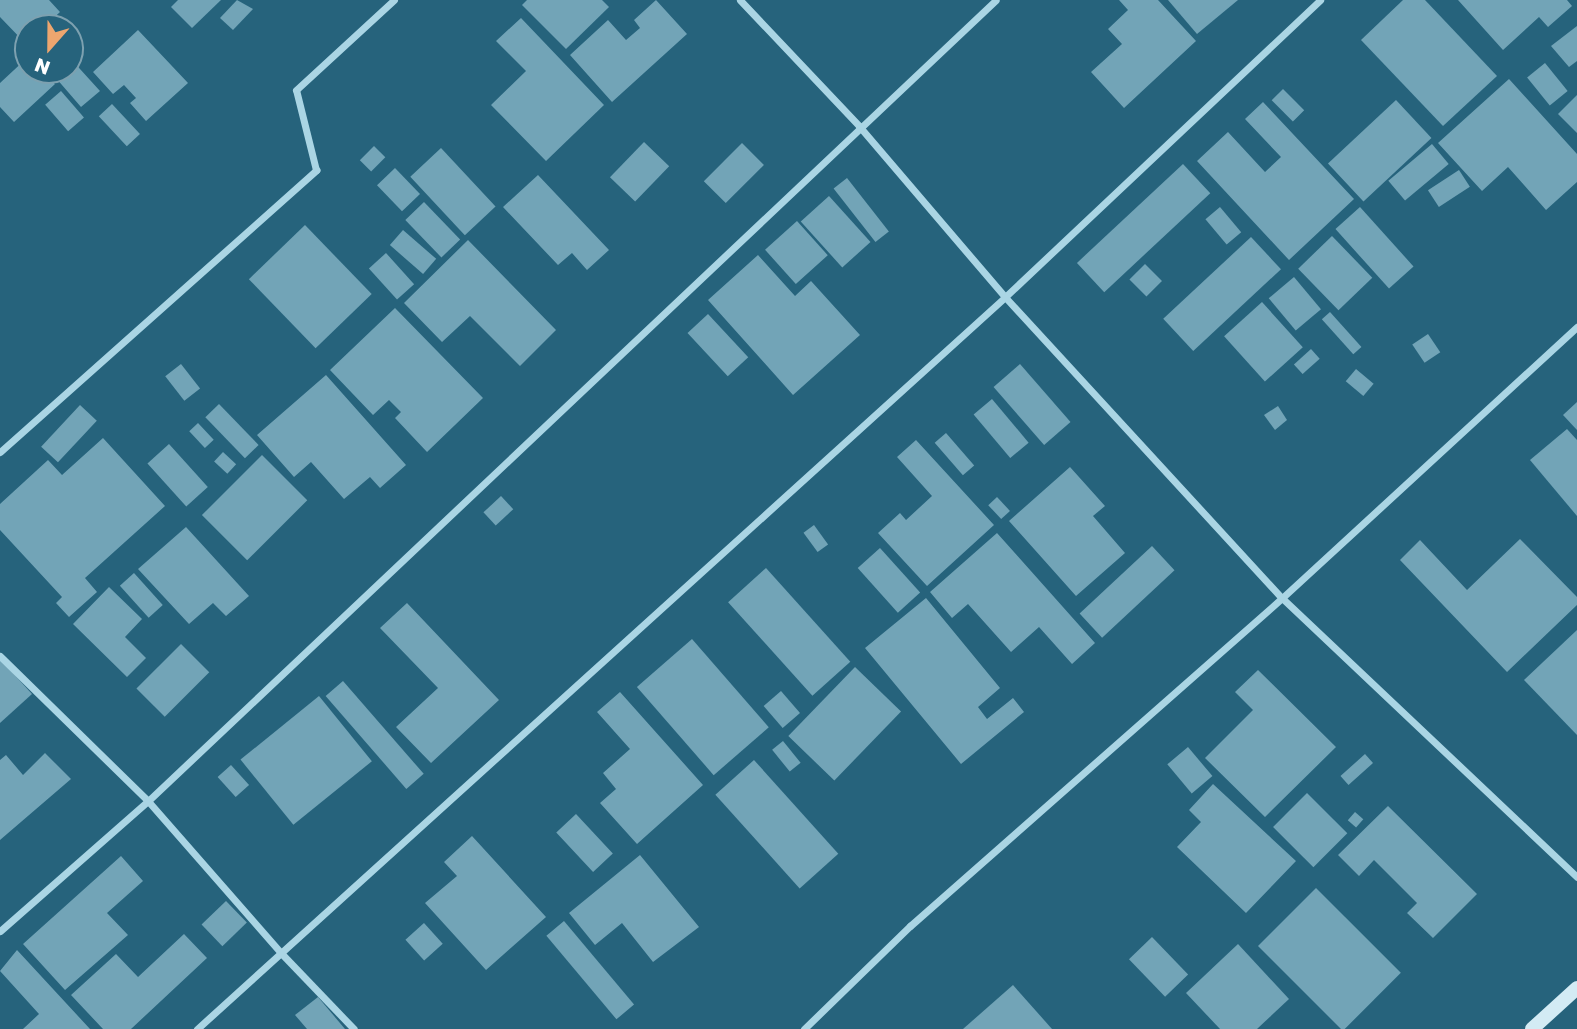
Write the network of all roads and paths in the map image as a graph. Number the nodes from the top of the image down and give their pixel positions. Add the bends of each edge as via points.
1 (394, 0) edge
2 (740, 0) edge
3 (996, 0) edge
4 (1320, 0) edge
5 (859, 126) junction
6 (1005, 297) junction
7 (1577, 327) edge
8 (0, 452) edge
9 (1282, 598) junction
10 (0, 656) edge
11 (148, 801) junction
12 (1577, 877) edge
13 (0, 931) edge
14 (281, 954) junction
15 (1577, 988) edge
16 (197, 1029) edge
17 (354, 1029) edge
18 (804, 1029) edge
19 (1532, 1029) edge

1 - 8 street via 296,90 316,170
2 - 5 street
3 - 5 street
4 - 6 street
5 - 6 street
5 - 11 street
6 - 9 street
6 - 14 street
7 - 9 street
9 - 12 street
9 - 18 street via 911,926
10 - 11 street
11 - 13 street
11 - 14 street
14 - 16 street
14 - 17 street
15 - 19 street

